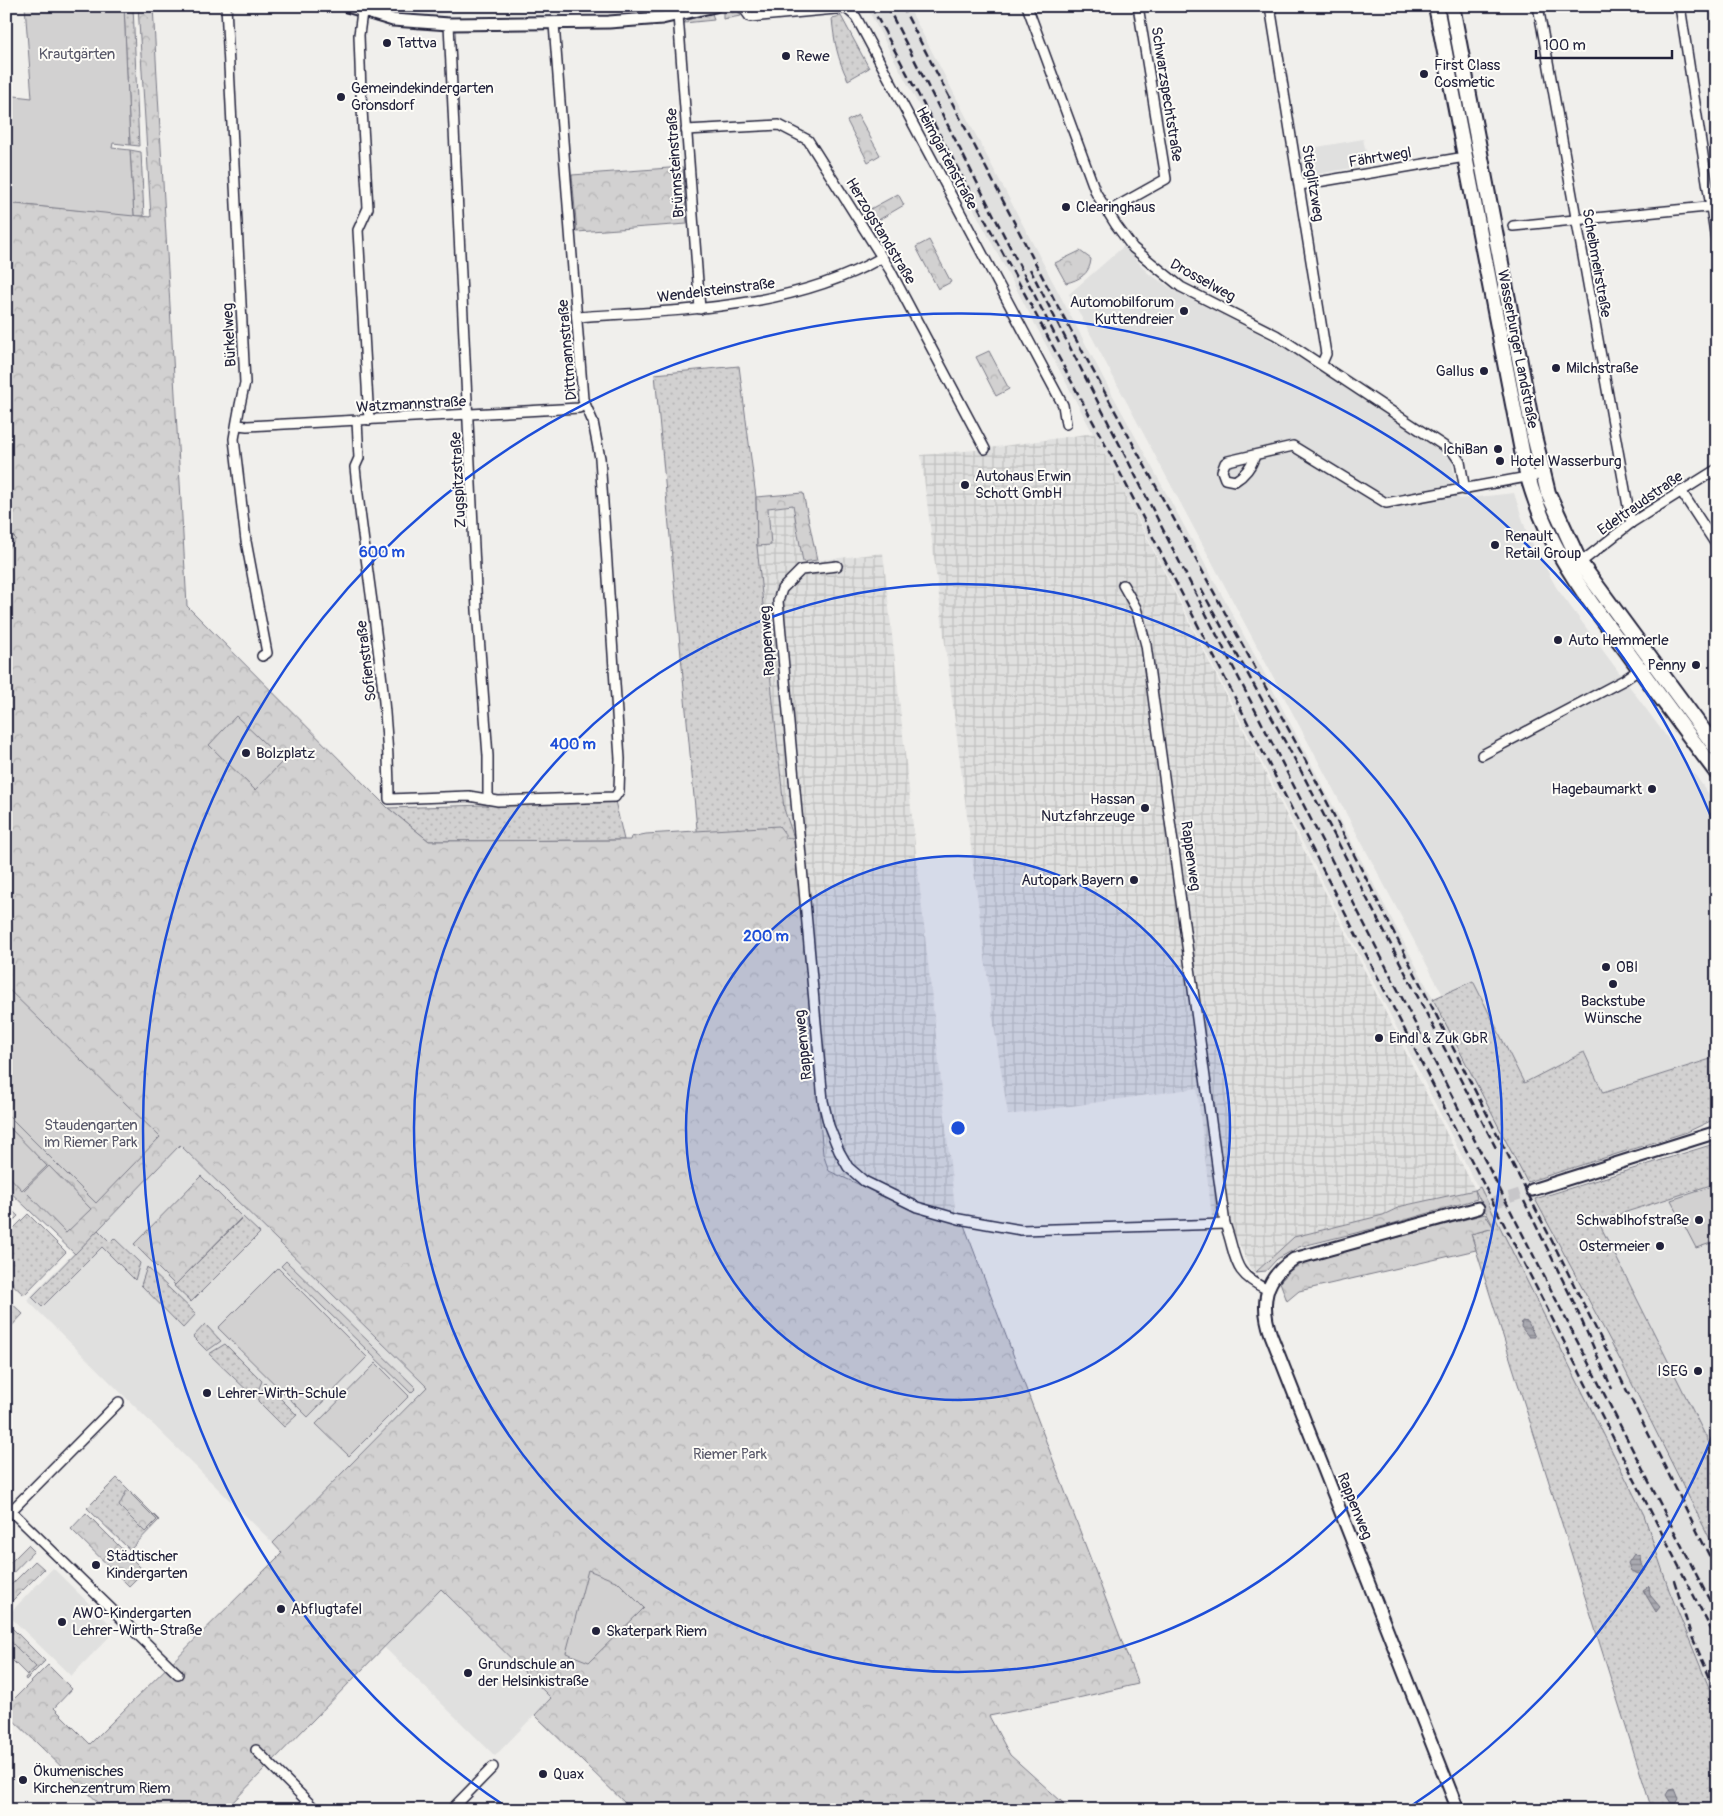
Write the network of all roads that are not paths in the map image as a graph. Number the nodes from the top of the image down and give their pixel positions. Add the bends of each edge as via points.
1 (226, 6) edge
2 (348, 6) edge
3 (715, 6) edge
4 (742, 6) edge
5 (1027, 6) edge
6 (1138, 6) edge
7 (1270, 6) edge
8 (1436, 6) edge
9 (1452, 6) edge
10 (1538, 6) edge
11 (1680, 6) edge
12 (362, 12) junction
13 (678, 15) junction
14 (449, 24) junction
15 (554, 24) junction
16 (686, 130) junction
17 (1465, 156) junction
18 (1300, 185) junction
19 (1714, 206) edge
20 (1107, 212) junction
21 (1574, 219) junction
22 (1513, 226) dead end
23 (1717, 246) edge
24 (881, 258) junction
25 (700, 309) junction
26 (577, 317) junction
27 (1322, 363) junction
28 (584, 405) junction
29 (468, 414) junction
30 (369, 420) junction
31 (357, 421) junction
32 (1066, 424) dead end
33 (238, 425) junction
34 (985, 449) dead end
35 (1255, 456) dead end
36 (1717, 469) edge
37 (1543, 474) junction
38 (1528, 477) junction
39 (1464, 490) junction
40 (1681, 491) junction
41 (1631, 523) junction
42 (1717, 546) edge
43 (1580, 563) junction
44 (837, 566) dead end
45 (1123, 585) dead end
46 (262, 656) dead end
47 (1651, 660) junction
48 (1640, 669) junction
49 (1717, 749) edge
50 (1482, 755) dead end
51 (1717, 773) edge
52 (488, 799) junction
53 (1717, 1132) edge
54 (1532, 1190) tunnel mouth
55 (1478, 1208) tunnel mouth
56 (1225, 1224) junction
57 (1268, 1290) junction
58 (119, 1402) dead end
59 (8, 1511) edge
60 (178, 1674) dead end
61 (256, 1750) dead end
62 (493, 1767) dead end
63 (316, 1810) edge
64 (451, 1810) edge
65 (1458, 1810) edge

1 - 33 street, Bürkelweg via 245,383 238,407
2 - 12 street
3 - 13 street
4 - 32 street, Heimgartenstraße via 750,17 846,8 856,17 1063,405
5 - 20 street, Drosselweg via 1096,192
6 - 20 street, Schwarzspechtstraße via 1166,179
7 - 18 street, Stieglitzweg
8 - 17 main road, Wasserburger Landstraße
9 - 37 main road, Wasserburger Landstraße
10 - 21 street, Scheibmeirstraße
11 - 19 street
12 - 14 street via 406,22
12 - 30 street via 360,73 368,208 358,230
13 - 15 street
13 - 16 street, Brünnsteinstraße
14 - 15 street
14 - 29 street, Zugspitzstraße
15 - 26 street, Dittmannstraße
16 - 24 street, Herzogstandstraße via 779,126 800,135 815,148
16 - 25 street, Brünnsteinstraße
17 - 18 street, Fährtwegl
17 - 38 main road, Wasserburger Landstraße
18 - 27 street, Stieglitzweg via 1326,354
19 - 21 street
19 - 23 street
20 - 27 street, Drosselweg via 1139,254 1180,287 1276,335
21 - 22 street
21 - 41 street, Scheibmeirstraße
24 - 25 street, Wendelsteinstraße via 826,282 787,294
24 - 34 street, Herzogstandstraße via 925,333
25 - 26 street, Wendelsteinstraße
26 - 28 street, Dittmannstraße
27 - 39 street, Drosselweg via 1453,452 1460,462
28 - 29 street, Watzmannstraße via 579,408
28 - 52 street, Dittmannstraße via 593,422 600,458 619,791 615,797 498,802
29 - 30 street, Watzmannstraße
29 - 52 street, Zugspitzstraße
30 - 31 street, Watzmannstraße
31 - 33 street, Watzmannstraße
31 - 52 street, Sofienstraße via 359,458 356,467 384,690 389,799 469,796
33 - 46 street, Bürkelweg via 234,439 246,541 267,653
35 - 39 street via 1293,446 1386,503
36 - 40 street, Edeltraudstraße
37 - 38 street
37 - 43 main road, Wasserburger Landstraße via 1557,517
38 - 39 street
38 - 48 main road, Wasserburger Landstraße via 1538,510 1558,555
40 - 41 street, Edeltraudstraße
40 - 42 street
41 - 43 street, Edeltraudstraße
43 - 47 main road, Wasserburger Landstraße
44 - 56 street, Rappenweg via 801,570 782,589 778,601 823,1101 838,1152 848,1167 864,1181 917,1207 959,1220 1021,1230
45 - 56 street, Rappenweg via 1136,608 1146,645
47 - 48 street
47 - 49 main road, Wasserburger Landstraße
48 - 50 street
48 - 51 main road, Wasserburger Landstraße
53 - 54 street
55 - 57 street via 1302,1256 1277,1272
56 - 57 street, Rappenweg via 1240,1271 1247,1279
57 - 65 street, Rappenweg via 1265,1312 1271,1335
58 - 59 street
59 - 60 street
61 - 63 street
62 - 64 street

